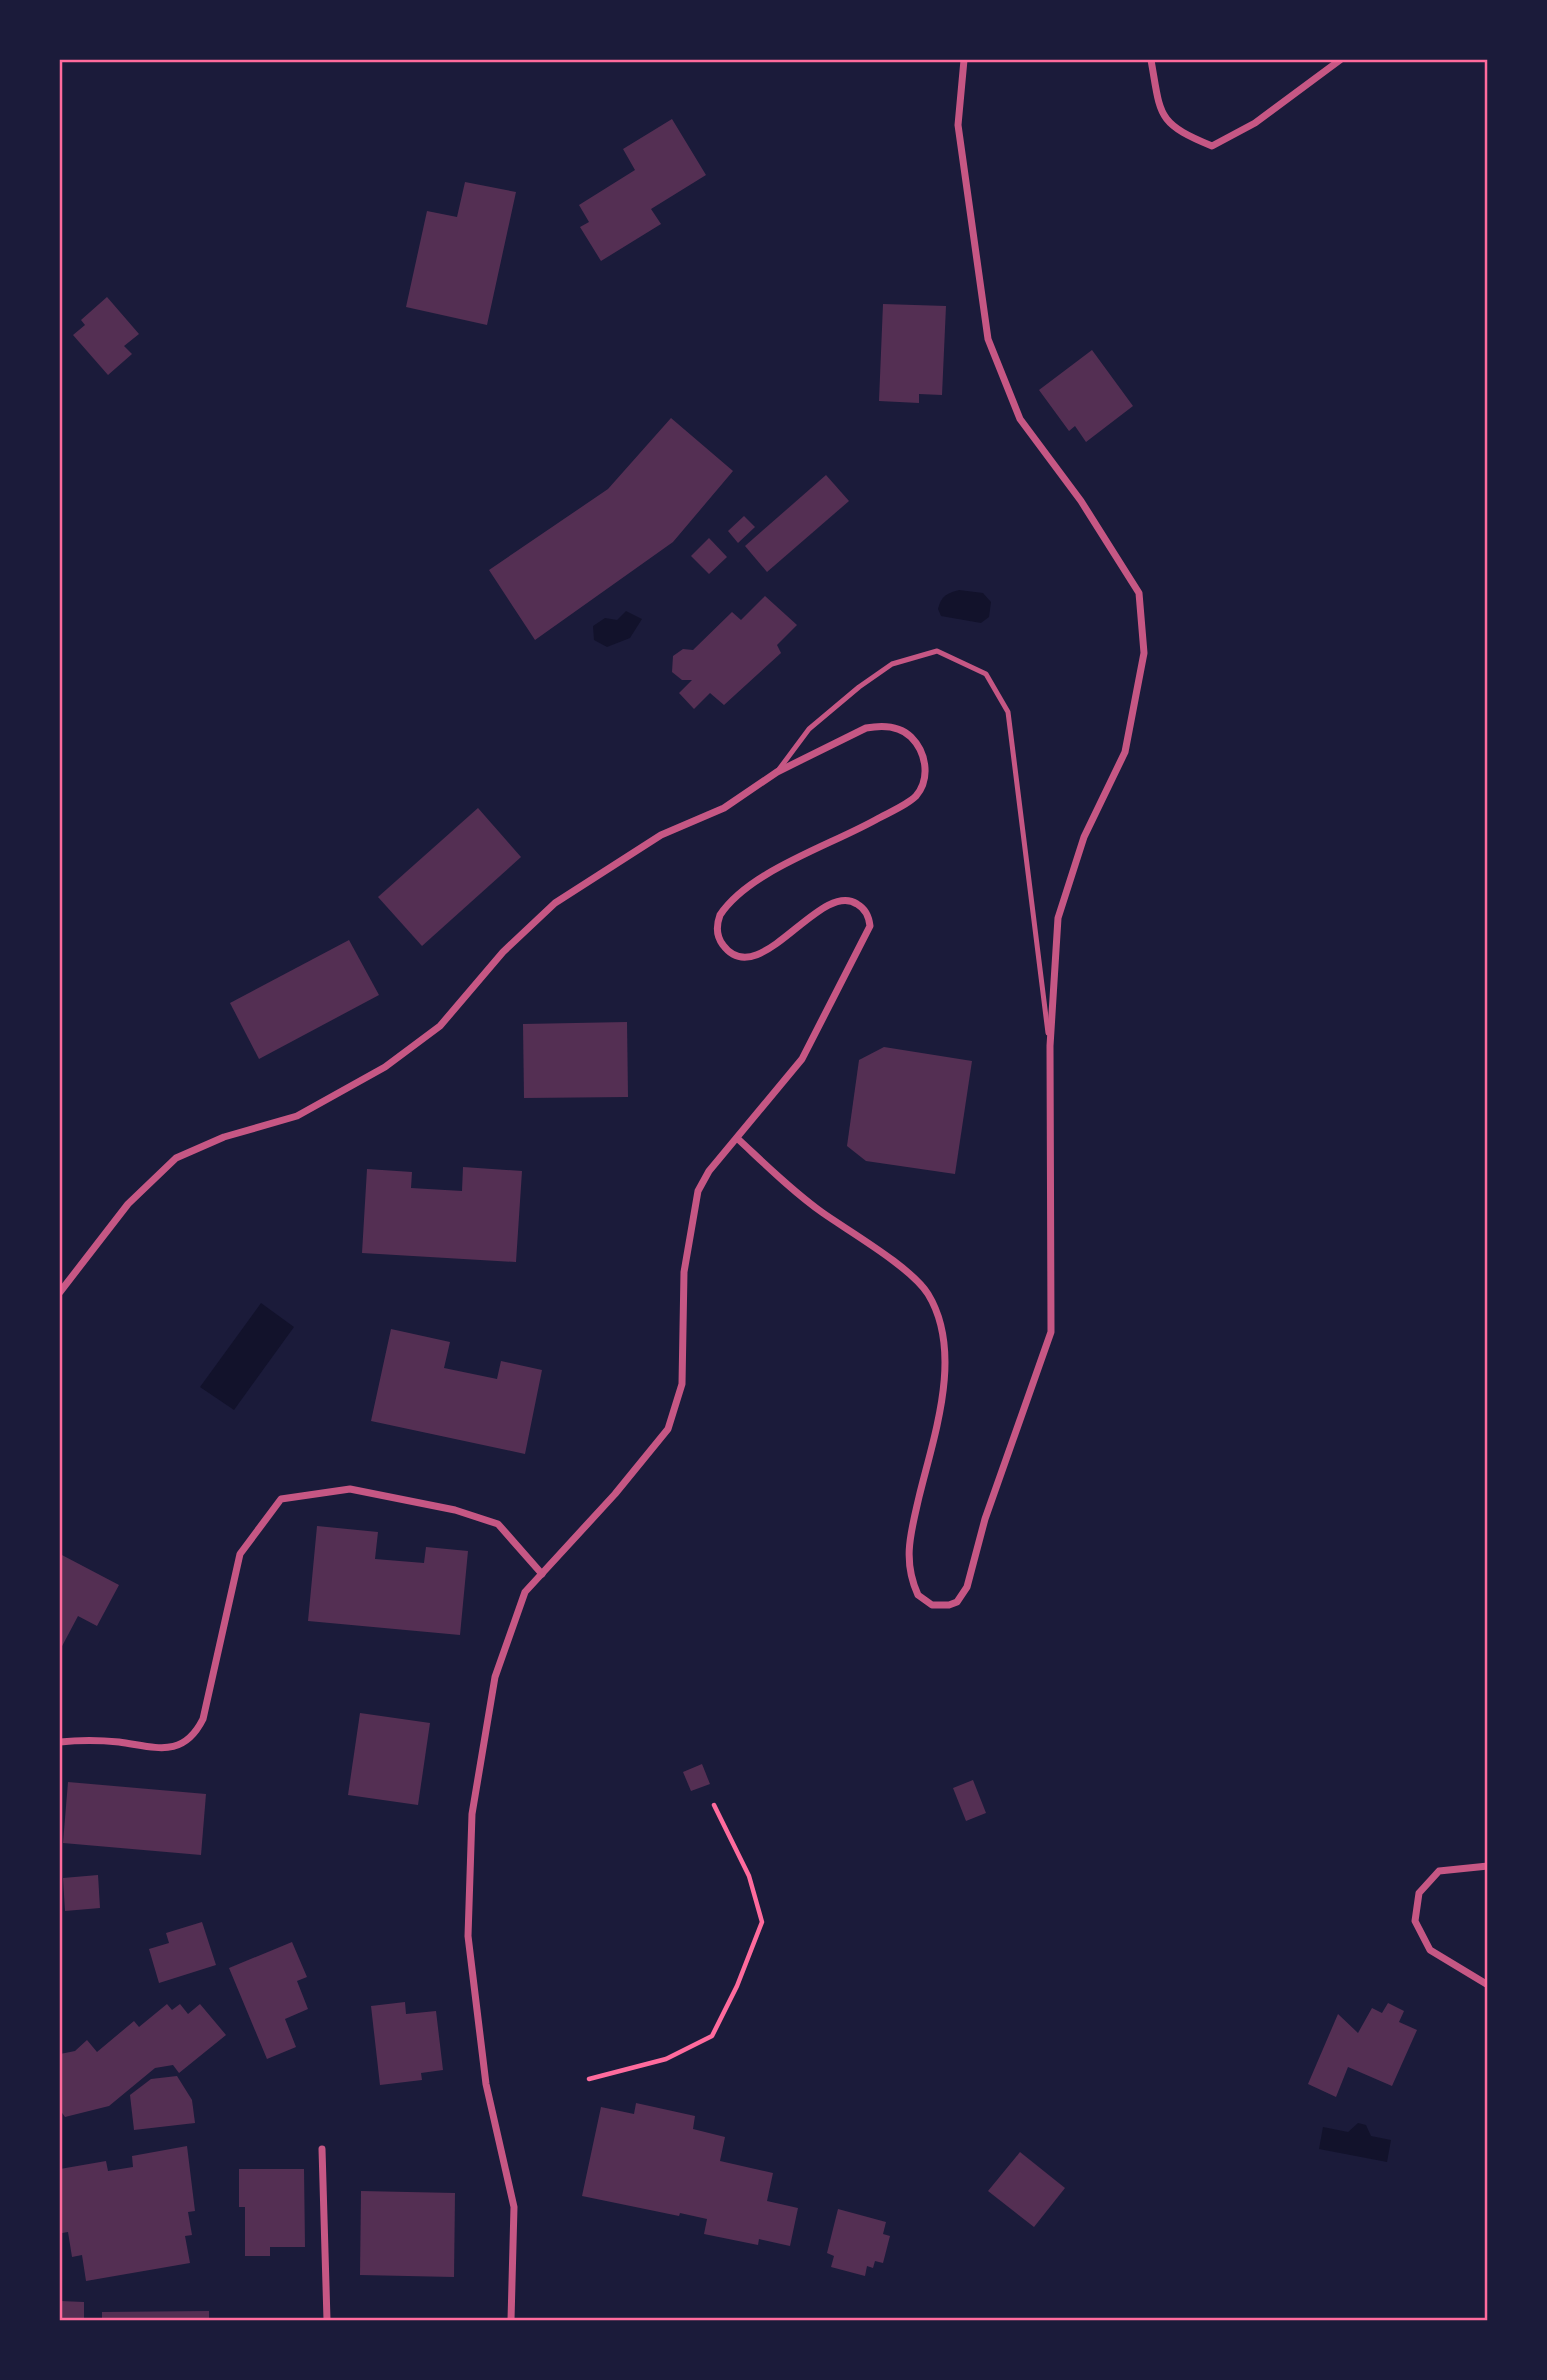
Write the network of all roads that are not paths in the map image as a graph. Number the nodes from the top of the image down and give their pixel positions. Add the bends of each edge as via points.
1 (964, 60) edge
2 (1152, 60) edge
3 (1340, 60) edge
4 (777, 772) junction
5 (1050, 1046) junction
6 (738, 1139) junction
7 (60, 1292) edge
8 (542, 1574) junction
9 (60, 1742) edge
10 (1488, 1866) edge
11 (1488, 1985) edge
12 (322, 2149) dead end
13 (327, 2320) edge
14 (511, 2320) edge

1 - 5 street via 958,125 988,339 1020,418 1081,501 1139,593 1144,653 1125,752 1084,837 1058,918
2 - 3 street via 1161,114 1183,134 1212,146 1255,123
4 - 5 lane via 809,729 892,664 937,651 986,674 1009,712
4 - 6 street via 880,725 908,733 924,757 925,771 915,797 842,839 766,874 720,915 721,943 745,957 764,952 836,901 860,905 870,926 802,1059
4 - 7 street via 724,808 662,835 555,903 503,952 440,1026 385,1067 297,1116 225,1137 176,1158 128,1204
5 - 6 street via 1051,1332 985,1519 967,1587 950,1605 932,1605 918,1595 907,1548 942,1387 946,1354 940,1320 927,1292 905,1272 788,1186
6 - 8 street via 698,1191 684,1272 682,1384 668,1429
8 - 9 street via 498,1524 455,1510 350,1489 281,1499 240,1554 204,1719 197,1732 187,1741 161,1749 116,1742
8 - 14 street via 525,1592 495,1677 472,1814 468,1936 486,2084 514,2207
10 - 11 street via 1439,1871 1419,1893 1415,1921 1430,1950
12 - 13 street

